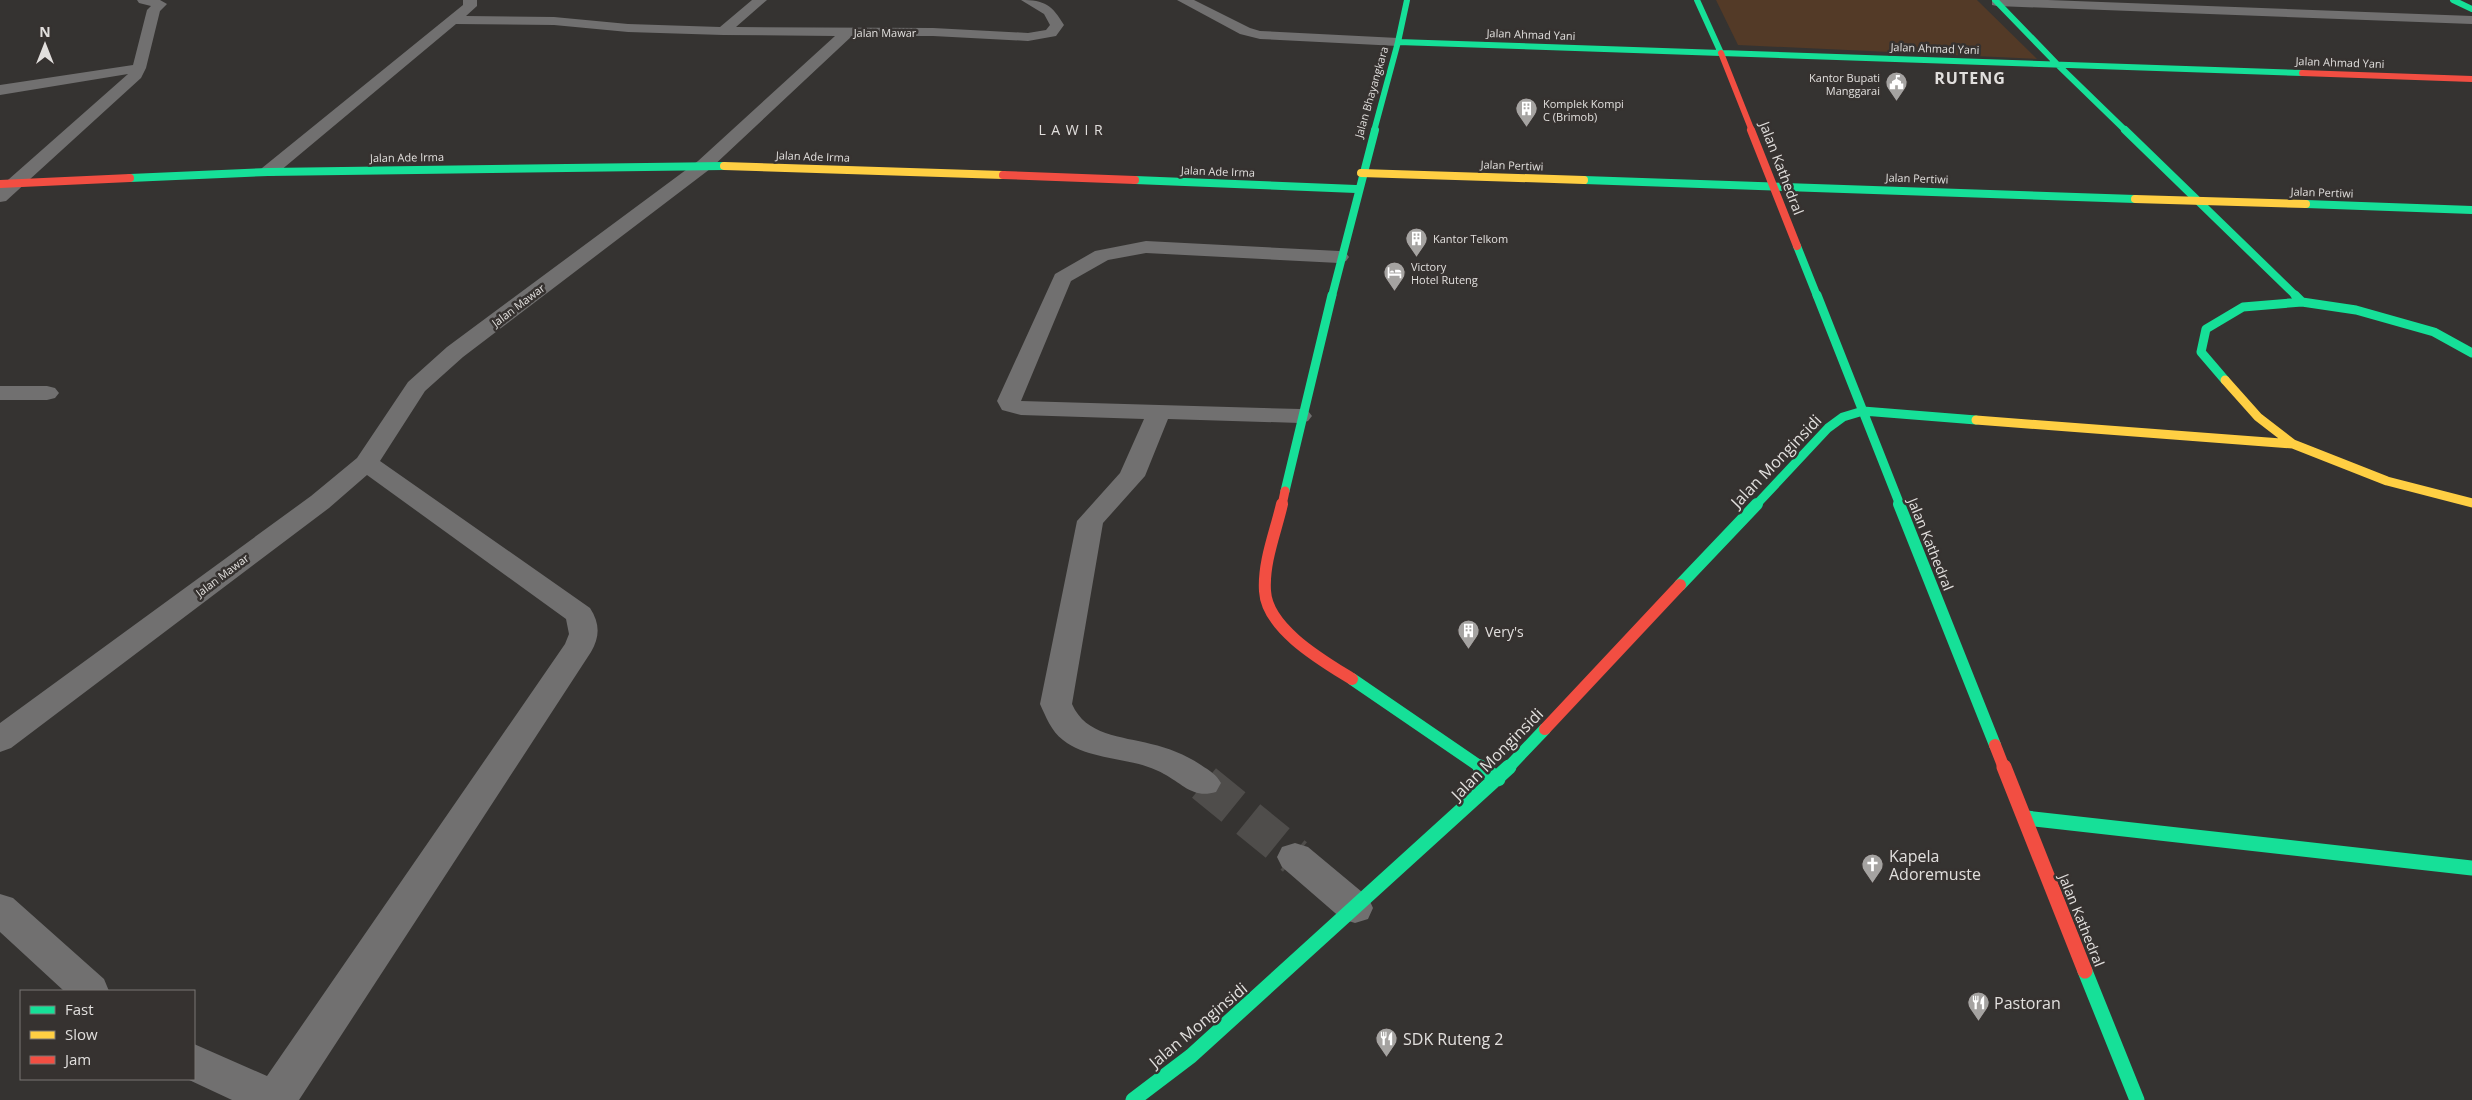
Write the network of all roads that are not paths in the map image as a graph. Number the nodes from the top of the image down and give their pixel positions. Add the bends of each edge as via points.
1 (144, 0) edge
2 (470, 0) edge
3 (760, 0) edge
4 (1028, 0) edge
5 (1184, 0) edge
6 (1408, 0) edge
7 (1697, 0) edge
8 (2453, 0) edge
9 (1996, 1) edge
10 (2472, 9) edge
11 (452, 20) junction
12 (2472, 20) edge
13 (723, 31) junction
14 (848, 32) junction
15 (1398, 42) junction
16 (1721, 53) junction
17 (2058, 65) junction
18 (139, 68) junction
19 (2472, 79) edge
20 (0, 90) edge
21 (704, 165) junction
22 (268, 172) junction
23 (1361, 173) junction
24 (8, 184) edge
25 (1772, 186) junction
26 (1356, 189) junction
27 (0, 197) edge
28 (2198, 200) junction
29 (2472, 210) edge
30 (1339, 257) junction
31 (2302, 302) junction
32 (2472, 353) edge
33 (0, 392) edge
34 (47, 394) dead end
35 (1159, 412) junction
36 (1863, 412) junction
37 (1300, 416) junction
38 (2293, 444) junction
39 (366, 463) junction
40 (2472, 503) edge
41 (0, 740) edge
42 (1498, 779) junction
43 (1204, 783) tunnel mouth
44 (2026, 818) junction
45 (1295, 857) tunnel mouth
46 (2472, 868) edge
47 (1355, 908) junction
48 (0, 909) edge
49 (89, 990) edge
50 (195, 1062) edge
51 (275, 1100) edge
52 (1133, 1100) edge
53 (2137, 1100) edge

1 - 18 street via 160,4 154,10
2 - 11 street via 470,6
3 - 13 street
4 - 14 street, Jalan Mawar via 1049,11 1057,25 1051,33 1028,36
5 - 15 street via 1245,31 1260,35
6 - 15 main road, Jalan Bhayangkara
7 - 16 main road, Jalan Kathedral
8 - 10 main road
9 - 12 street
9 - 17 main road
11 - 13 street via 554,21 628,28
11 - 22 street
13 - 14 street
14 - 21 street, Jalan Mawar
15 - 16 main road, Jalan Ahmad Yani
15 - 23 main road, Jalan Bhayangkara
16 - 17 main road, Jalan Ahmad Yani
16 - 25 main road, Jalan Kathedral
17 - 19 main road, Jalan Ahmad Yani
17 - 28 main road
18 - 20 street
18 - 24 street via 136,75
21 - 22 main road, Jalan Ade Irma
21 - 26 main road, Jalan Ade Irma
21 - 39 street, Jalan Mawar via 455,352 416,387
22 - 24 main road, Jalan Ade Irma
23 - 25 main road, Jalan Pertiwi
23 - 26 main road, Jalan Bhayangkara
24 - 27 street
25 - 28 main road, Jalan Pertiwi
25 - 36 main road, Jalan Kathedral
26 - 30 main road, Jalan Bhayangkara
28 - 29 main road, Jalan Pertiwi
28 - 31 main road
30 - 35 street via 1140,247 1102,255 1066,274 1010,398 1010,405
30 - 37 main road, Jalan Bhayangkara
31 - 32 main road via 2356,310 2434,332
31 - 38 main road via 2243,308 2206,329 2201,352 2258,416
33 - 34 street
35 - 37 street
35 - 43 street via 1132,476 1090,521 1056,704 1059,717 1077,734 1167,761
36 - 38 main road
36 - 42 main road, Jalan Monginsidi via 1843,417 1828,428
36 - 44 main road, Jalan Kathedral
37 - 42 main road, Jalan Bhayangkara via 1267,575 1265,593 1270,610 1299,643
38 - 40 main road via 2387,481
39 - 41 street, Jalan Mawar via 320,502
39 - 51 street via 580,615 584,634 580,645
42 - 47 main road, Jalan Monginsidi
44 - 46 main road
44 - 53 main road, Jalan Kathedral
45 - 47 street
47 - 52 main road, Jalan Monginsidi via 1191,1056
48 - 49 street
50 - 51 street

